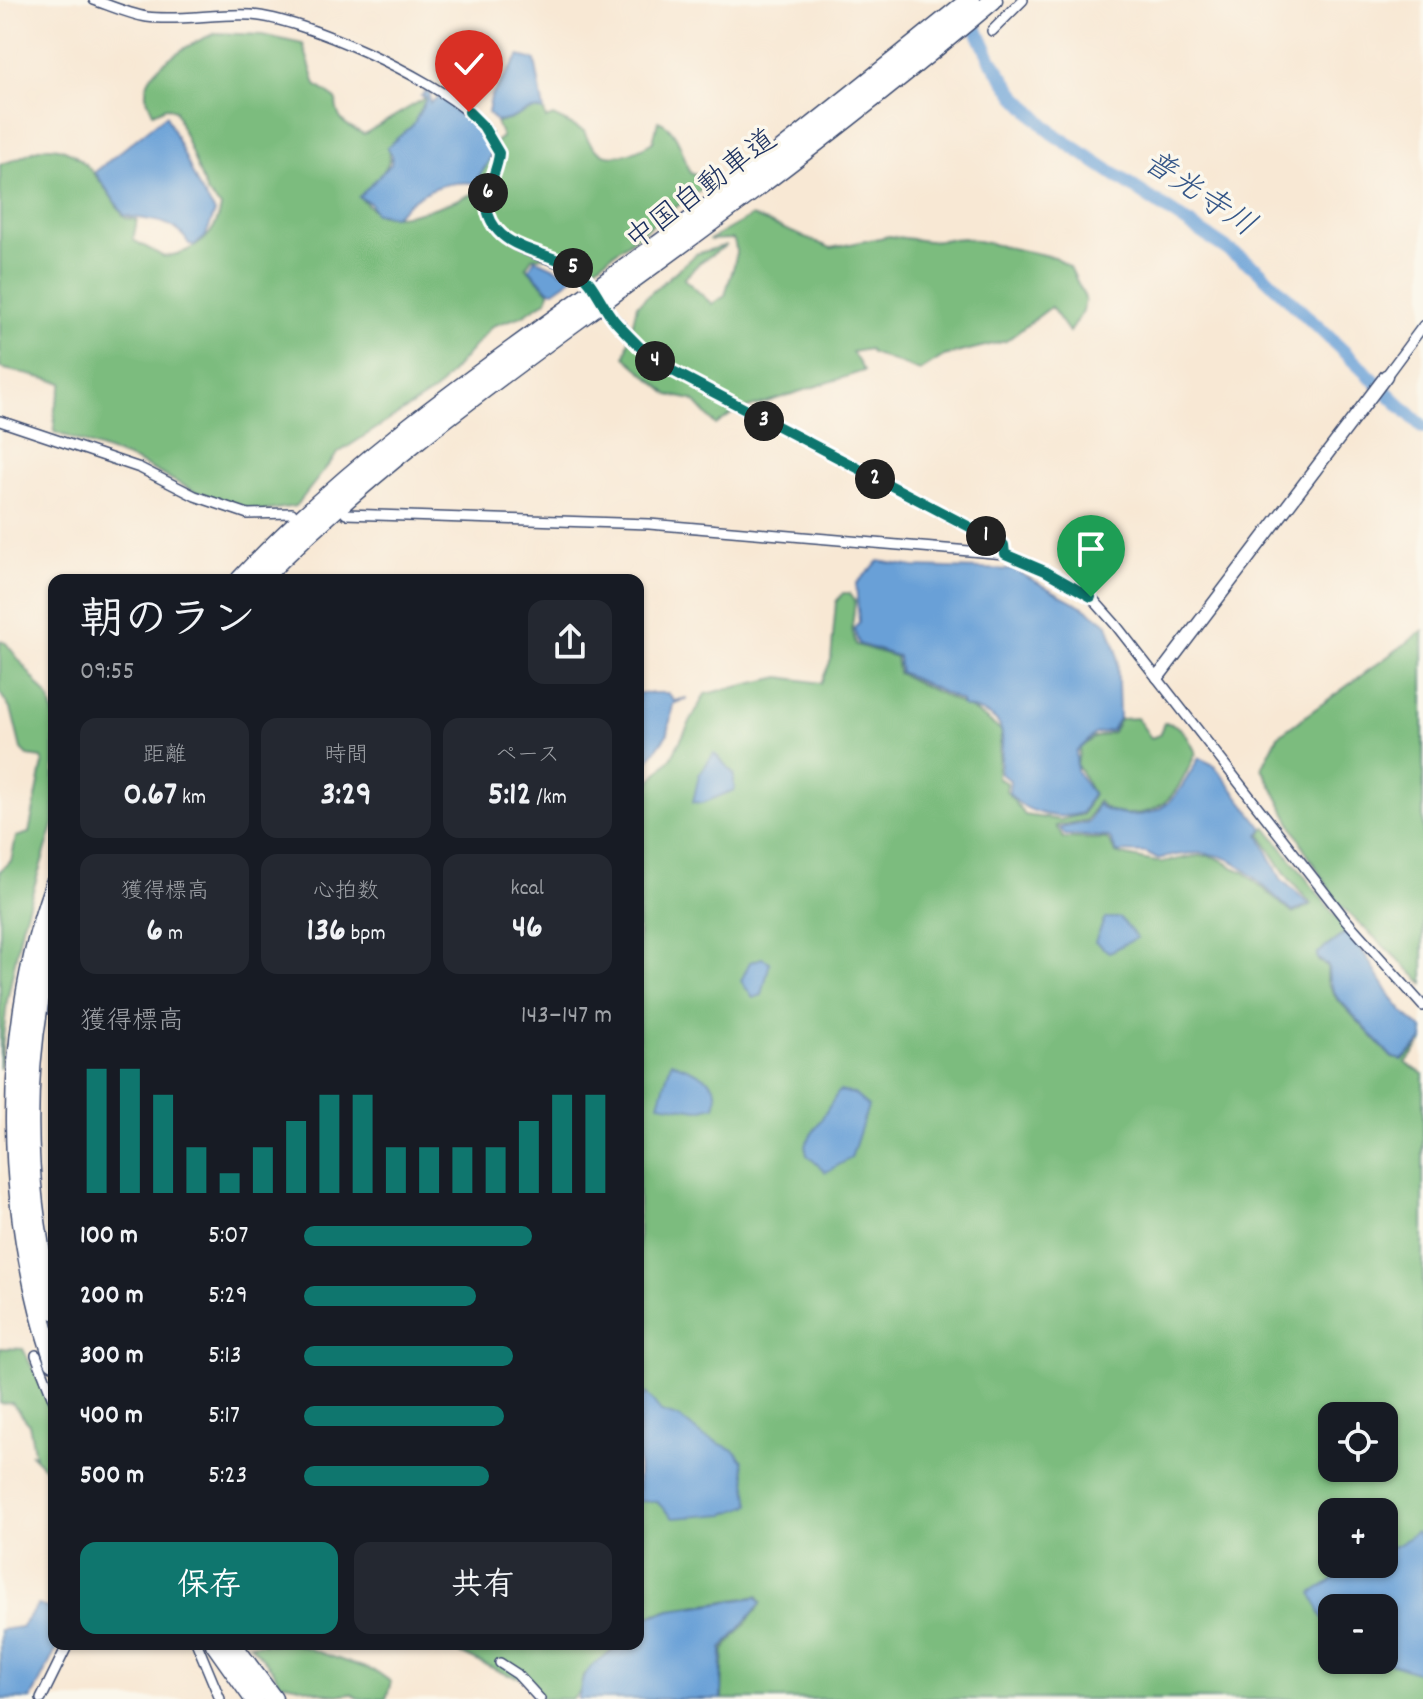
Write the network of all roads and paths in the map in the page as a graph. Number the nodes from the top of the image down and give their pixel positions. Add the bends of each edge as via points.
1 (94, 0) edge
2 (970, 0) edge
3 (1023, 0) edge
4 (992, 1) edge
5 (957, 20) junction
6 (992, 31) dead end
7 (1423, 326) edge
8 (1386, 376) joint
9 (0, 421) edge
10 (292, 513) dead end
11 (346, 514) dead end
12 (1005, 554) junction
13 (246, 574) edge
14 (266, 574) edge
15 (1158, 677) junction
16 (48, 907) edge
17 (48, 968) edge
18 (1423, 1006) edge
19 (48, 1278) edge
20 (48, 1337) edge
21 (36, 1355) dead end
22 (48, 1386) edge
23 (65, 1650) edge
24 (199, 1650) edge
25 (219, 1650) edge
26 (236, 1650) edge
27 (500, 1663) dead end
28 (41, 1699) edge
29 (220, 1699) edge
30 (254, 1699) edge
31 (273, 1699) edge
32 (540, 1699) edge

1 - 12 street, bridge via 144,16 253,15 293,23 436,90 469,112 496,144 499,159 487,199 496,229 525,249 575,268 652,360 1004,545
2 - 5 highway, 中国自動車道
3 - 6 street
4 - 5 highway, 中国自動車道
5 - 13 highway, 中国自動車道 via 398,436
5 - 14 highway, 中国自動車道 via 773,175 404,449
7 - 8 street
8 - 15 street
9 - 10 street via 140,468 195,496 248,514
11 - 12 street via 649,524
12 - 15 street via 1091,597
15 - 18 street via 1346,920
16 - 20 highway via 28,982 15,1113 26,1249
17 - 19 highway via 36,1029 30,1114 34,1202
21 - 22 street
23 - 28 street
24 - 29 street
25 - 30 highway
26 - 31 highway
27 - 32 street

